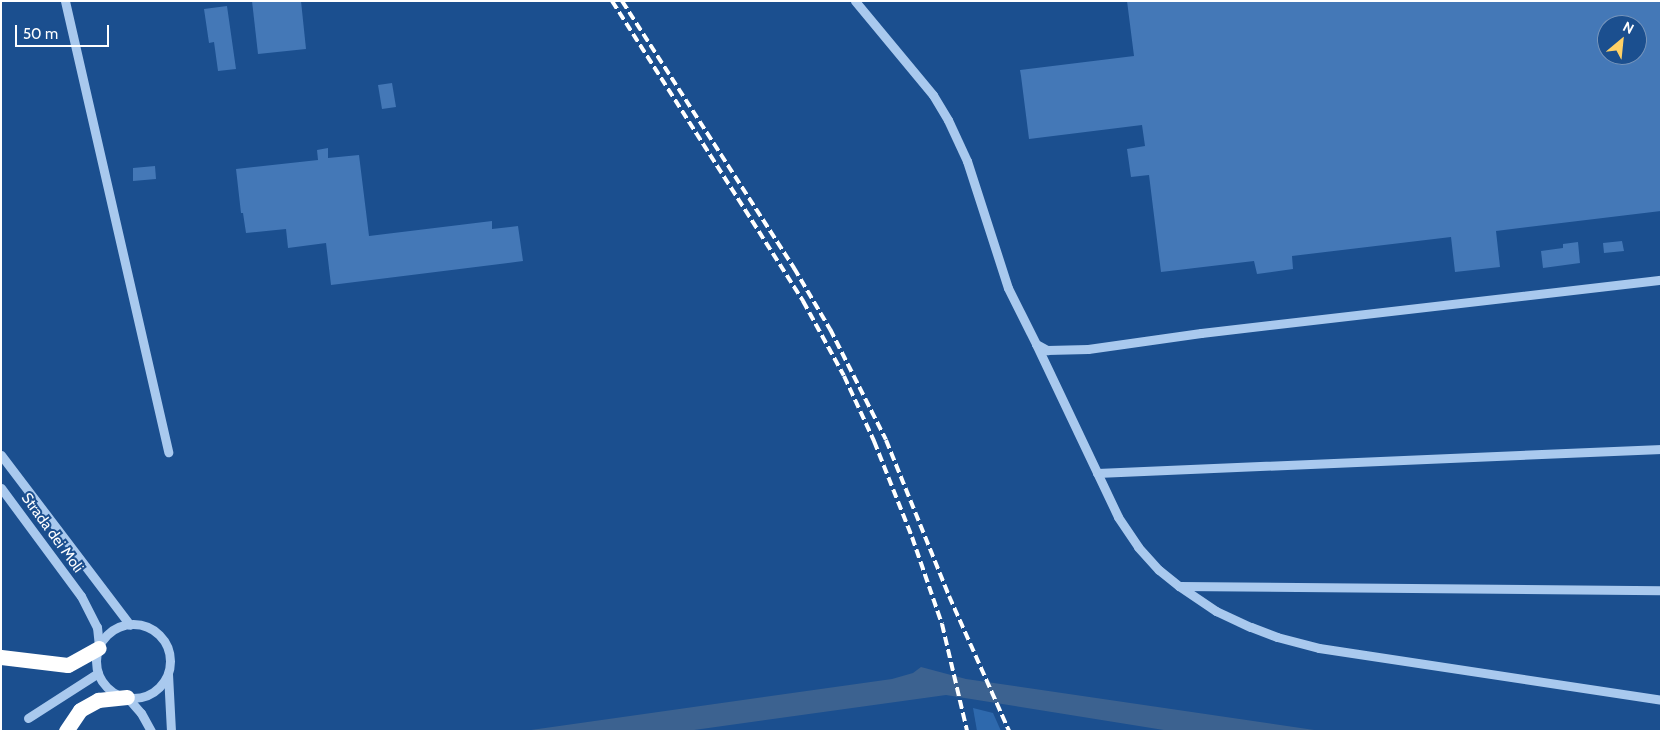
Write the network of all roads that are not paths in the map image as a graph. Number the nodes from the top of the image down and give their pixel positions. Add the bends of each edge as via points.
1 (65, 1) edge
2 (855, 1) edge
3 (1661, 280) edge
4 (1036, 344) junction
5 (1661, 449) edge
6 (168, 452) dead end
7 (1, 455) edge
8 (1097, 473) junction
9 (1, 488) edge
10 (1179, 586) junction
11 (1661, 590) edge
12 (130, 625) junction
13 (99, 648) junction
14 (6, 658) edge
15 (168, 672) junction
16 (98, 673) junction
17 (127, 697) junction
18 (1661, 700) edge
19 (28, 718) dead end
20 (66, 731) edge
21 (150, 731) edge
22 (171, 731) edge

1 - 6 street
2 - 4 street via 933,96 948,120 967,161 1008,288
3 - 4 street via 1088,349 1047,350
4 - 8 street
5 - 8 street
7 - 12 street
8 - 10 street via 1118,517 1138,547
9 - 13 street, Strada dei Moli via 81,596 97,628
10 - 11 street
10 - 18 street via 1216,612 1277,637 1319,648
12 - 13 street via 111,632
12 - 15 street via 148,628 162,640 169,657
13 - 14 highway via 68,665
13 - 16 street via 96,660
15 - 17 street via 155,690 146,695
15 - 22 street
16 - 17 street via 109,689
16 - 19 street
17 - 20 highway via 98,700 80,710
17 - 21 street via 141,713

